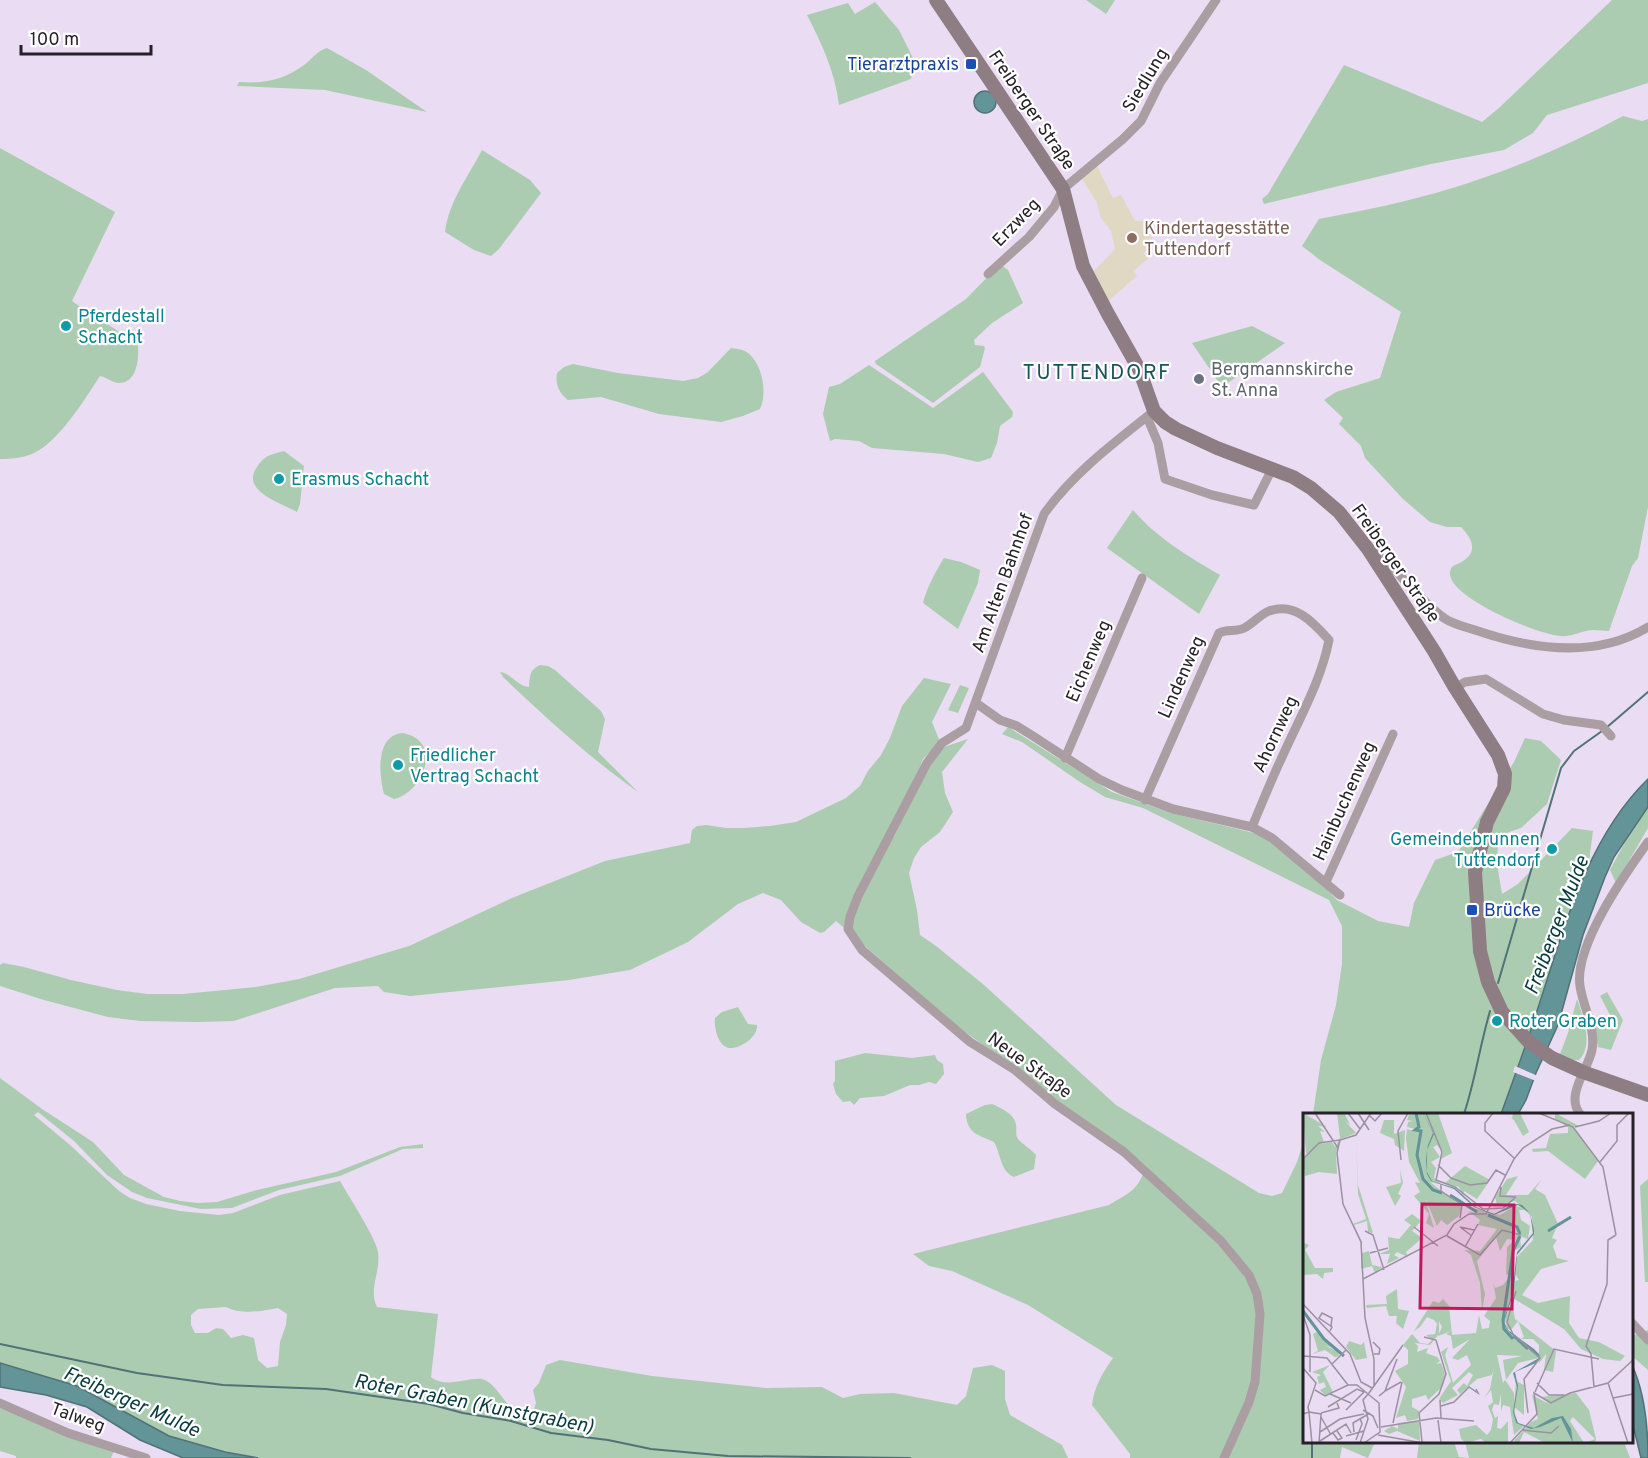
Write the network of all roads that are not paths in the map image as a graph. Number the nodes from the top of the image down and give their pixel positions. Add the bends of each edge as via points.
1 (936, 0) edge
2 (1216, 0) edge
3 (1063, 189) junction
4 (988, 274) dead end
5 (1150, 414) junction
6 (1272, 469) junction
7 (1368, 549) junction
8 (1142, 578) dead end
9 (1648, 627) edge
10 (1326, 654) joint
11 (1455, 688) junction
12 (976, 703) junction
13 (1608, 732) dead end
14 (1393, 734) dead end
15 (1065, 758) junction
16 (1145, 800) junction
17 (1252, 827) junction
18 (1648, 842) edge
19 (1326, 882) junction
20 (1340, 895) dead end
21 (1578, 1070) junction
22 (1648, 1095) edge
23 (1579, 1113) edge
24 (1633, 1324) edge
25 (1648, 1340) edge
26 (0, 1403) edge
27 (146, 1458) edge
28 (1224, 1458) edge

1 - 3 street, Freiberger Straße
2 - 3 street, Siedlung via 1160,82 1141,121
3 - 4 street, Erzweg via 1054,207 1029,237
3 - 5 street, Freiberger Straße via 1083,266 1139,369
5 - 6 street, Freiberger Straße via 1217,448
5 - 6 street via 1166,479 1254,505
5 - 12 street, Am Alten Bahnhof via 1090,463 1044,514
6 - 7 street, Freiberger Straße via 1311,488 1340,512
7 - 9 street via 1383,558 1448,621 1500,639 1595,647 1624,640
7 - 11 street, Freiberger Straße
8 - 15 street, Eichenweg
10 - 16 street, Lindenweg via 1329,640 1311,620 1296,612 1269,611 1244,629 1219,633
10 - 17 street, Ahornweg
11 - 13 street via 1486,679 1543,714 1601,725
11 - 21 street, Freiberger Straße via 1498,755 1505,774 1504,789 1487,822 1474,872 1480,951 1488,982 1502,1012 1529,1042
12 - 15 street
12 - 28 street, Neue Straße via 966,728 942,743 927,763 858,896 848,929 862,950 970,1042 1015,1070 1055,1104 1124,1152 1221,1240 1249,1275 1260,1314 1255,1382
14 - 19 street, Hainbuchenweg
15 - 16 street
16 - 17 street
17 - 19 street via 1272,838
18 - 21 street via 1625,873 1589,940 1580,987 1592,1049
19 - 20 street
21 - 22 street, Freiberger Straße
21 - 23 street via 1574,1103
24 - 25 street
26 - 27 street, Talweg via 68,1432

